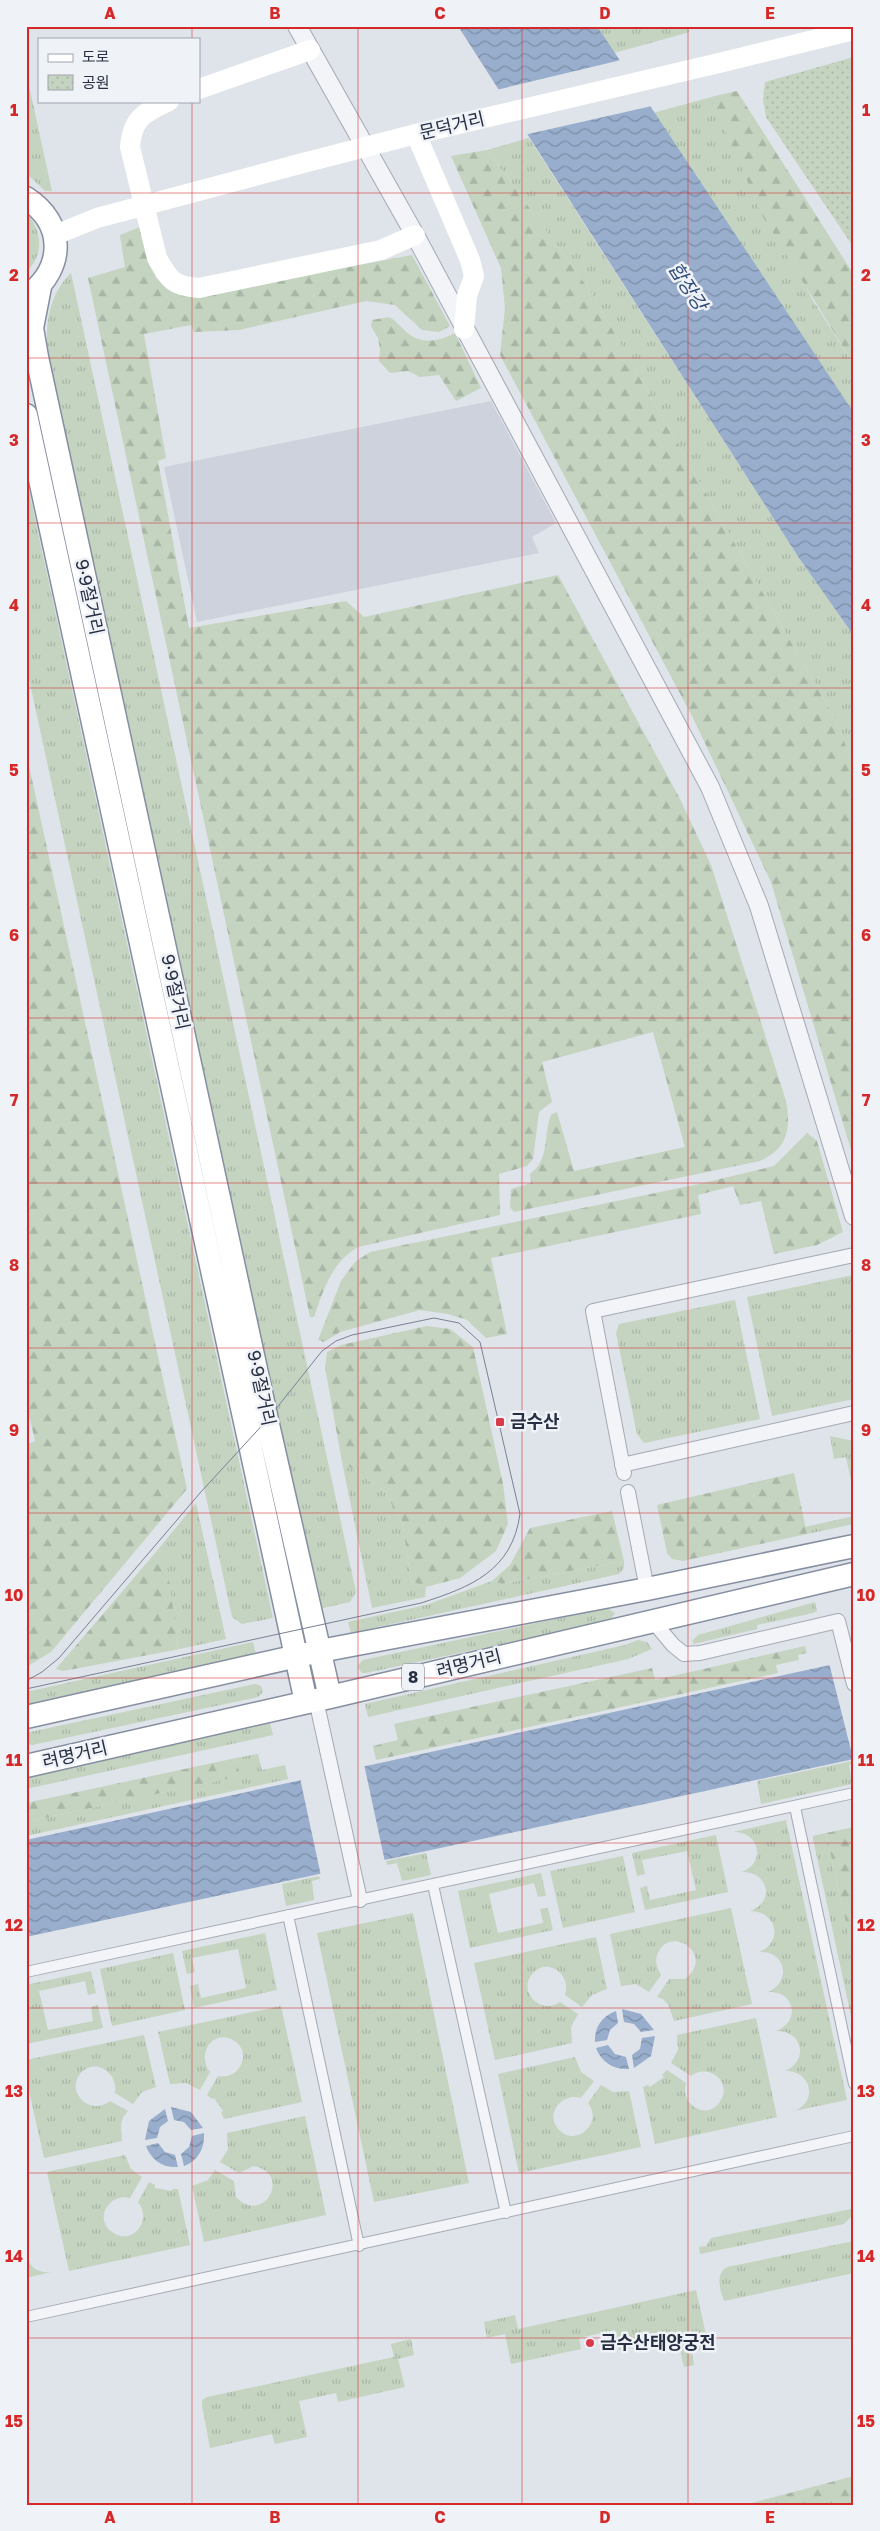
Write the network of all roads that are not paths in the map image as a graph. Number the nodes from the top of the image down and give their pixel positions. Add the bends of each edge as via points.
1 (297, 26) edge
2 (854, 30) edge
3 (310, 50) junction
4 (200, 89) edge
5 (167, 102) edge
6 (416, 134) junction
7 (26, 198) edge
8 (143, 204) junction
9 (55, 235) junction
10 (415, 235) junction
11 (33, 292) edge
12 (464, 329) junction
13 (26, 415) edge
14 (854, 1216) edge
15 (854, 1255) edge
16 (854, 1413) edge
17 (628, 1492) dead end
18 (854, 1546) edge
19 (854, 1574) edge
20 (647, 1589) junction
21 (652, 1620) junction
22 (320, 1651) junction
23 (296, 1656) junction
24 (854, 1684) edge
25 (317, 1700) junction
26 (26, 1717) edge
27 (26, 1766) edge
28 (854, 1793) edge
29 (795, 1807) junction
30 (433, 1885) junction
31 (360, 1900) junction
32 (288, 1915) junction
33 (26, 1972) edge
34 (854, 2084) edge
35 (854, 2136) edge
36 (506, 2213) junction
37 (359, 2246) junction
38 (26, 2318) edge

1 - 3 street
2 - 6 main road, 문덕거리, bridge
3 - 4 main road
3 - 10 street
5 - 8 main road via 139,118 131,131 130,147
6 - 8 main road, 문덕거리, bridge
6 - 12 main road via 474,276 467,296
7 - 9 highway via 38,205
8 - 9 main road, 문덕거리
8 - 10 main road via 157,258 166,274 180,286 199,288 381,250
9 - 11 highway, 9·9절거리 via 56,254 50,271
10 - 12 street
11 - 22 highway, 9·9절거리 via 32,328 37,356
12 - 14 street via 710,787 759,906
13 - 23 highway, 9·9절거리
15 - 16 street via 593,1311 623,1469
17 - 20 street
18 - 20 highway
19 - 21 highway, 려명거리 / 8
20 - 22 highway
21 - 24 street via 684,1654 838,1621
21 - 25 highway, 려명거리 / 8
22 - 23 highway
22 - 25 highway, 9·9절거리
23 - 25 highway, 9·9절거리
23 - 26 highway
25 - 27 highway, 려명거리 / 8
25 - 31 street
28 - 29 street
29 - 30 street
29 - 34 street
30 - 31 street
30 - 36 street
31 - 32 street
32 - 33 street
32 - 37 street
35 - 36 street
36 - 37 street
37 - 38 street

